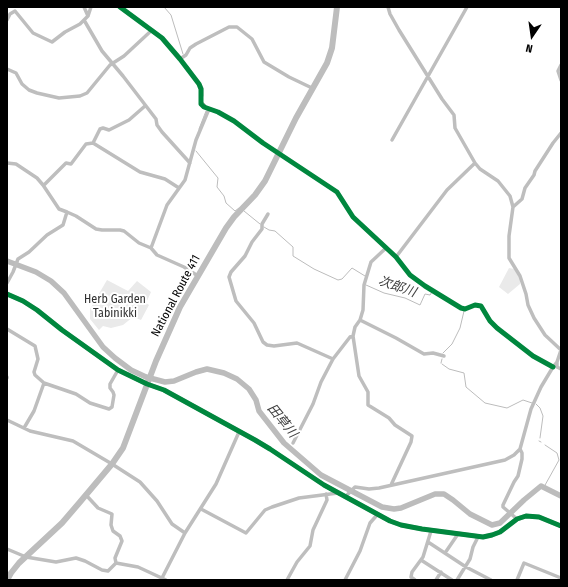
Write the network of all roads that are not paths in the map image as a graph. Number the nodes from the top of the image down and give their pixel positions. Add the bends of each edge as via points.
1 (84, 7) edge
2 (91, 7) edge
3 (120, 7) edge
4 (337, 7) edge
5 (388, 7) edge
6 (467, 7) edge
7 (9, 13) edge
8 (88, 16) junction
9 (7, 20) edge
10 (84, 20) junction
11 (152, 30) junction
12 (180, 59) junction
13 (113, 63) junction
14 (561, 65) edge
15 (7, 68) edge
16 (428, 77) junction
17 (561, 80) edge
18 (312, 88) junction
19 (145, 106) junction
20 (209, 109) junction
21 (561, 133) edge
22 (392, 140) dead end
23 (93, 144) junction
24 (278, 153) junction
25 (7, 163) edge
26 (190, 163) junction
27 (475, 163) junction
28 (44, 186) junction
29 (179, 188) junction
30 (513, 207) junction
31 (67, 212) junction
32 (268, 214) dead end
33 (151, 248) junction
34 (386, 248) junction
35 (396, 257) junction
36 (198, 276) junction
37 (7, 283) edge
38 (7, 294) edge
39 (360, 320) junction
40 (7, 329) edge
41 (352, 336) junction
42 (561, 350) edge
43 (444, 356) dead end
44 (333, 359) junction
45 (557, 362) junction
46 (553, 367) junction
47 (561, 369) edge
48 (118, 370) junction
49 (149, 379) junction
50 (44, 383) junction
51 (7, 420) edge
52 (24, 428) junction
53 (239, 432) junction
54 (293, 443) dead end
55 (520, 449) junction
56 (112, 464) junction
57 (391, 485) junction
58 (326, 494) junction
59 (338, 494) junction
60 (86, 495) junction
61 (346, 496) junction
62 (201, 509) junction
63 (377, 515) junction
64 (515, 518) junction
65 (561, 526) edge
66 (431, 531) junction
67 (185, 533) junction
68 (458, 534) junction
69 (478, 537) junction
70 (428, 542) junction
71 (7, 549) edge
72 (445, 553) junction
73 (26, 557) junction
74 (421, 560) junction
75 (116, 563) junction
76 (466, 567) junction
77 (441, 572) junction
78 (410, 578) edge
79 (561, 578) edge
80 (161, 579) edge
81 (7, 580) edge
82 (166, 580) edge
83 (287, 580) edge
84 (346, 580) edge
85 (415, 580) edge
86 (436, 580) edge
87 (452, 580) edge
88 (457, 580) edge
89 (491, 580) edge
90 (517, 580) edge

1 - 8 street
2 - 8 street
3 - 11 street
4 - 18 highway, National Route 411 via 330,57
5 - 16 street via 393,20
6 - 16 street
7 - 9 street
7 - 10 street via 15,11 33,32 52,42
8 - 10 street
10 - 13 street via 102,51
11 - 12 street
11 - 13 street
12 - 18 street via 196,44 229,27 237,28 252,39 264,62
12 - 20 street via 199,84 201,104
13 - 15 street via 87,93 67,98 29,90 16,73
13 - 19 street
14 - 17 street via 558,70
16 - 22 street
16 - 27 street via 454,115 455,128
18 - 24 highway, National Route 411
19 - 23 street via 129,120 109,130 100,129
19 - 26 street via 156,119 162,132
20 - 24 street via 234,121
20 - 26 street
21 - 30 street via 535,171 522,198
23 - 28 street via 86,144 71,164 66,163
23 - 29 street via 140,172 157,176
24 - 34 street via 337,192 352,217
24 - 36 highway, National Route 411 via 262,185 231,221
25 - 28 street via 16,164 26,170
26 - 29 street via 185,180
27 - 30 street via 498,181 510,196
27 - 35 street via 447,190
28 - 31 street via 59,209
29 - 33 street via 167,205
30 - 42 street via 508,236 509,258 520,276 534,318 545,335
31 - 33 street via 96,229 124,231 139,243
31 - 37 street via 62,225 18,259
32 - 44 street via 262,229 229,277 236,301 254,323 267,345 297,344
33 - 36 street via 157,255
34 - 35 street
34 - 39 street via 371,262 364,285
35 - 46 street via 410,275 461,308 481,306 497,328 533,356
36 - 49 highway, National Route 411 via 165,338
38 - 48 street via 38,310
39 - 41 street via 354,327
39 - 43 street via 424,354
40 - 50 street via 35,346 38,359 34,372
41 - 44 street
41 - 57 street via 359,376 368,392 368,406 412,436
42 - 45 street
44 - 54 street
45 - 46 street
45 - 47 street via 557,367
46 - 55 street via 531,410
48 - 49 street
48 - 50 street via 110,384 114,395 109,409
49 - 53 street
49 - 56 highway, National Route 411 via 123,448
50 - 52 street via 34,411
51 - 52 street
52 - 56 street via 74,441
53 - 59 street via 270,449
53 - 62 street via 216,484
55 - 57 street via 505,460
55 - 64 street via 522,459 518,476 503,507
56 - 60 highway, National Route 411
56 - 67 street via 140,482 157,501 172,524
57 - 61 street via 369,490 355,487
58 - 59 street
58 - 62 street via 298,498 265,510 246,533
58 - 83 street via 327,500 313,530 310,546
59 - 61 street
60 - 73 highway, National Route 411 via 62,523
60 - 75 street via 98,508 112,514 113,531 122,541 115,558
61 - 63 street
62 - 67 street
63 - 66 street via 401,525
63 - 84 street via 370,523
64 - 65 street via 532,516
64 - 69 street via 497,534
66 - 68 street
66 - 70 street
67 - 80 street
68 - 69 street
68 - 72 street
69 - 76 street
70 - 72 street
70 - 74 street
71 - 73 street
72 - 76 street
73 - 75 street via 56,562 76,558 108,571
73 - 81 highway, National Route 411
74 - 77 street
74 - 78 street
75 - 80 street via 138,567
76 - 88 street
76 - 89 street
77 - 86 street
77 - 87 street
78 - 85 street
79 - 90 street via 524,563
80 - 82 street

